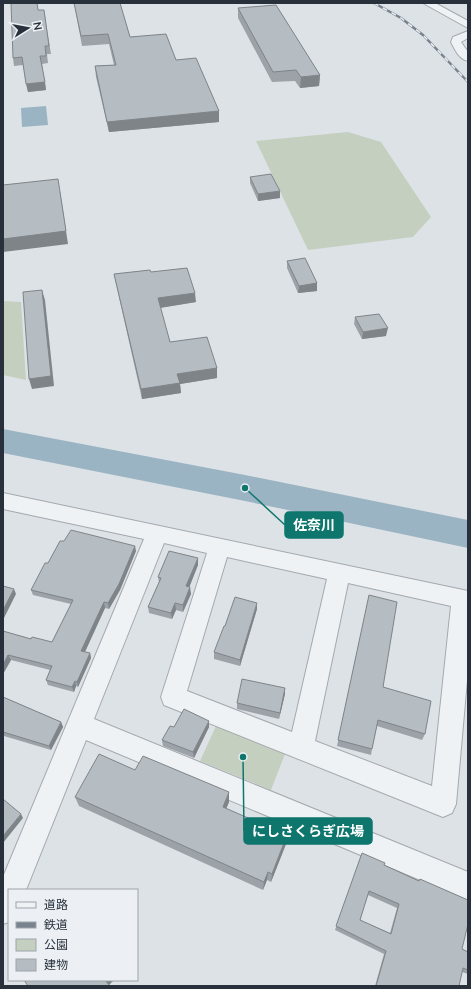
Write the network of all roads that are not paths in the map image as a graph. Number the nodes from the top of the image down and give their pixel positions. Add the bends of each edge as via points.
1 (428, 3) edge
2 (468, 25) edge
3 (468, 34) edge
4 (468, 58) edge
5 (3, 501) edge
6 (157, 534) junction
7 (219, 548) junction
8 (339, 573) junction
9 (465, 599) edge
10 (79, 725) junction
11 (301, 748) junction
12 (468, 886) edge
13 (12, 889) edge
14 (8, 898) edge
15 (3, 910) edge

1 - 2 street
3 - 4 street via 456,42
5 - 6 street
6 - 7 street
6 - 10 street
7 - 8 street
7 - 11 street via 174,697
8 - 9 street
8 - 11 street
9 - 11 street via 443,804
10 - 12 street
10 - 13 street
14 - 15 street

